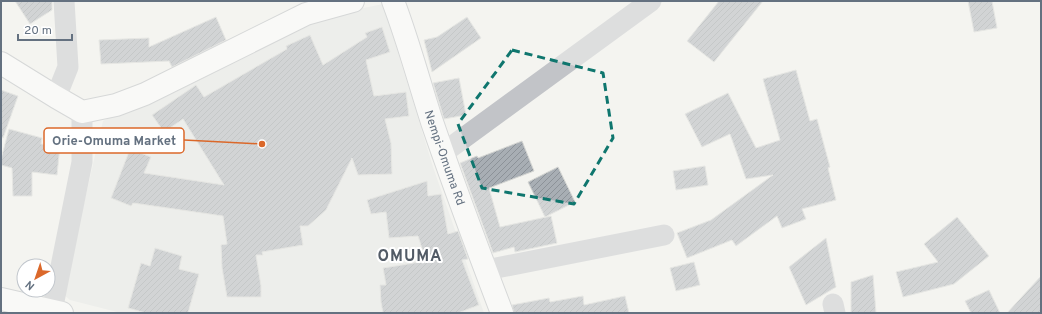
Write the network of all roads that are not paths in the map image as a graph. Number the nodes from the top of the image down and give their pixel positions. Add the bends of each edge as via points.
1 (64, 1) edge
2 (353, 1) edge
3 (393, 1) edge
4 (651, 1) edge
5 (1, 63) edge
6 (56, 97) junction
7 (82, 112) junction
8 (443, 153) junction
9 (664, 235) dead end
10 (486, 270) junction
11 (1, 299) edge
12 (57, 312) edge
13 (502, 313) edge

1 - 6 street via 68,67
2 - 7 street via 306,14 145,94 116,105
3 - 8 street, Nempi-Omuma Rd
4 - 8 street
5 - 6 street
6 - 7 street
7 - 12 street via 82,162
8 - 10 street, Nempi-Omuma Rd
9 - 10 street
10 - 13 street, Nempi-Omuma Rd
11 - 12 street

